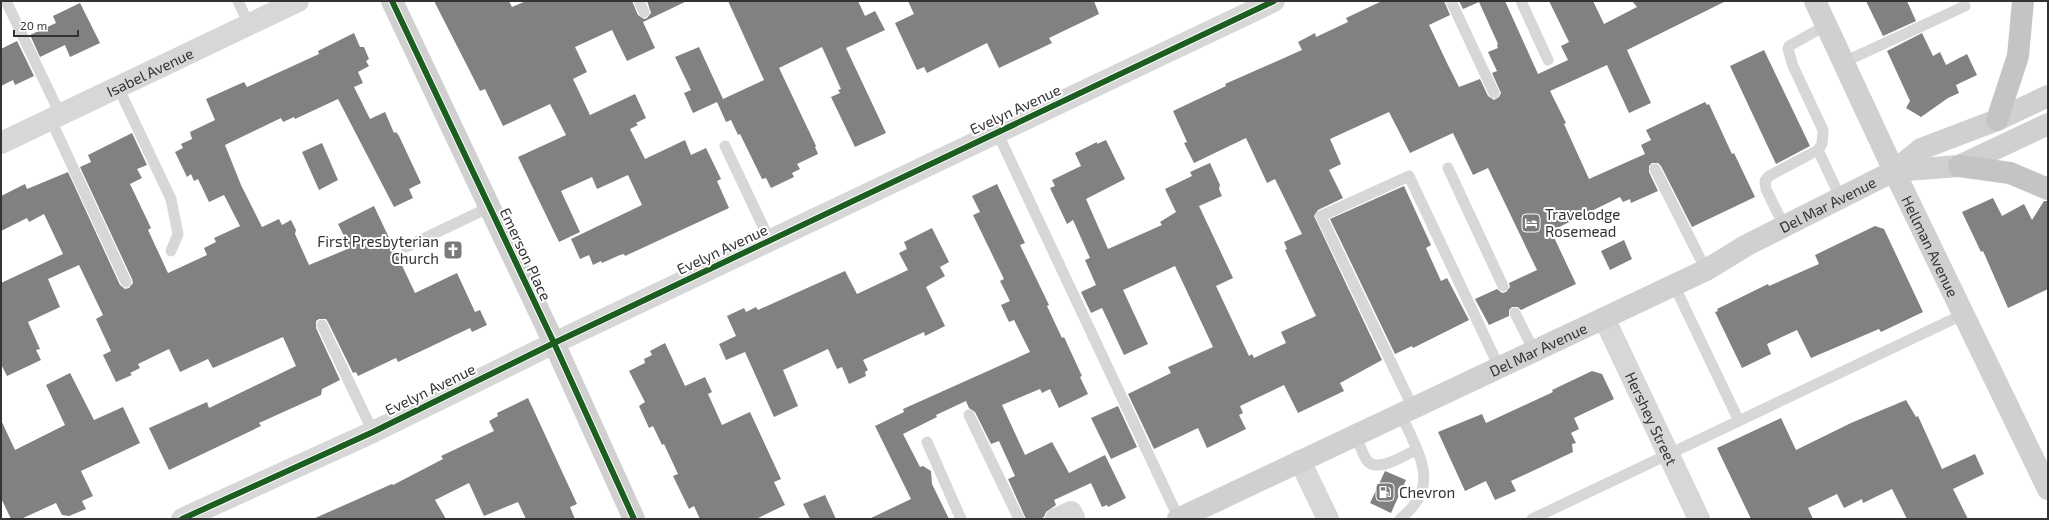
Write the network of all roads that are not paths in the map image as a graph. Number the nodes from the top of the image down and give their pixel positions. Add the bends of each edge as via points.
1 (6, 1) edge
2 (238, 1) edge
3 (298, 1) edge
4 (392, 1) edge
5 (638, 1) edge
6 (1274, 1) edge
7 (1451, 1) edge
8 (1520, 1) edge
9 (1815, 1) edge
10 (2023, 1) edge
11 (1966, 6) dead end
12 (644, 12) dead end
13 (249, 25) junction
14 (1827, 25) junction
15 (1548, 60) dead end
16 (1844, 62) junction
17 (118, 87) junction
18 (1494, 93) dead end
19 (2048, 96) edge
20 (55, 116) junction
21 (1997, 120) junction
22 (2048, 124) edge
23 (997, 132) junction
24 (2, 140) edge
25 (725, 146) dead end
26 (1818, 150) junction
27 (1959, 166) junction
28 (1448, 168) dead end
29 (1655, 169) dead end
30 (1894, 171) junction
31 (2048, 189) edge
32 (1840, 197) junction
33 (490, 207) junction
34 (1784, 226) junction
35 (770, 241) junction
36 (406, 247) dead end
37 (171, 251) dead end
38 (1706, 270) junction
39 (126, 282) dead end
40 (1674, 285) junction
41 (1503, 286) dead end
42 (1515, 313) dead end
43 (1964, 314) junction
44 (1604, 318) junction
45 (322, 324) dead end
46 (554, 343) junction
47 (1534, 351) junction
48 (1499, 367) junction
49 (1407, 411) junction
50 (969, 415) dead end
51 (1739, 421) junction
52 (373, 432) junction
53 (1355, 435) junction
54 (927, 442) dead end
55 (1416, 450) junction
56 (1669, 455) junction
57 (1300, 461) junction
58 (2048, 489) edge
59 (182, 519) edge
60 (634, 519) edge
61 (961, 519) edge
62 (1019, 519) edge
63 (1178, 519) edge
64 (1328, 519) edge
65 (1400, 519) edge
66 (1532, 519) edge
67 (1699, 519) edge

1 - 20 lane
2 - 13 lane
3 - 13 street, Isabel Avenue
4 - 33 main road, Emerson Place
5 - 12 lane
6 - 23 street, Evelyn Avenue
7 - 18 lane
8 - 15 lane
9 - 14 main road, Hellman Avenue
10 - 21 highway via 2018,56
11 - 16 lane
13 - 17 street, Isabel Avenue
14 - 16 main road, Hellman Avenue
14 - 26 lane via 1789,46 1788,49 1793,66 1823,130 1822,144
16 - 30 main road, Hellman Avenue
17 - 20 street, Isabel Avenue
17 - 37 lane via 171,199 178,234
19 - 21 main road, Del Mar Avenue
20 - 24 street, Isabel Avenue
20 - 39 lane
21 - 30 main road, Del Mar Avenue via 1921,148
22 - 27 main road, Del Mar Avenue
23 - 35 street, Evelyn Avenue
23 - 63 lane
25 - 35 lane
26 - 32 lane
26 - 34 lane via 1769,176 1765,181 1766,189
27 - 30 main road, Del Mar Avenue
27 - 31 highway via 2010,173
28 - 41 lane
29 - 38 lane
30 - 32 main road, Del Mar Avenue
30 - 43 main road, Hellman Avenue
32 - 34 main road, Del Mar Avenue
33 - 36 lane
33 - 46 main road, Emerson Place
34 - 38 main road, Del Mar Avenue
35 - 46 street, Evelyn Avenue
38 - 40 main road, Del Mar Avenue
40 - 44 main road, Del Mar Avenue
40 - 51 lane
42 - 47 lane
43 - 51 lane
43 - 58 main road, Hellman Avenue
44 - 47 main road, Del Mar Avenue
44 - 56 street, Hershey Street
45 - 52 lane
46 - 52 street, Evelyn Avenue
46 - 60 main road, Emerson Place
47 - 48 main road, Del Mar Avenue
48 - 49 main road, Del Mar Avenue
48 - 49 lane via 1409,176 1321,216
49 - 53 main road, Del Mar Avenue
49 - 55 lane
50 - 62 lane
51 - 56 lane
52 - 59 street, Evelyn Avenue
53 - 55 lane via 1367,460 1376,465 1385,464
53 - 57 main road, Del Mar Avenue
54 - 61 lane
55 - 65 lane via 1425,480 1422,495 1412,509
56 - 66 lane
56 - 67 street, Hershey Street
57 - 63 main road, Del Mar Avenue
57 - 64 street

